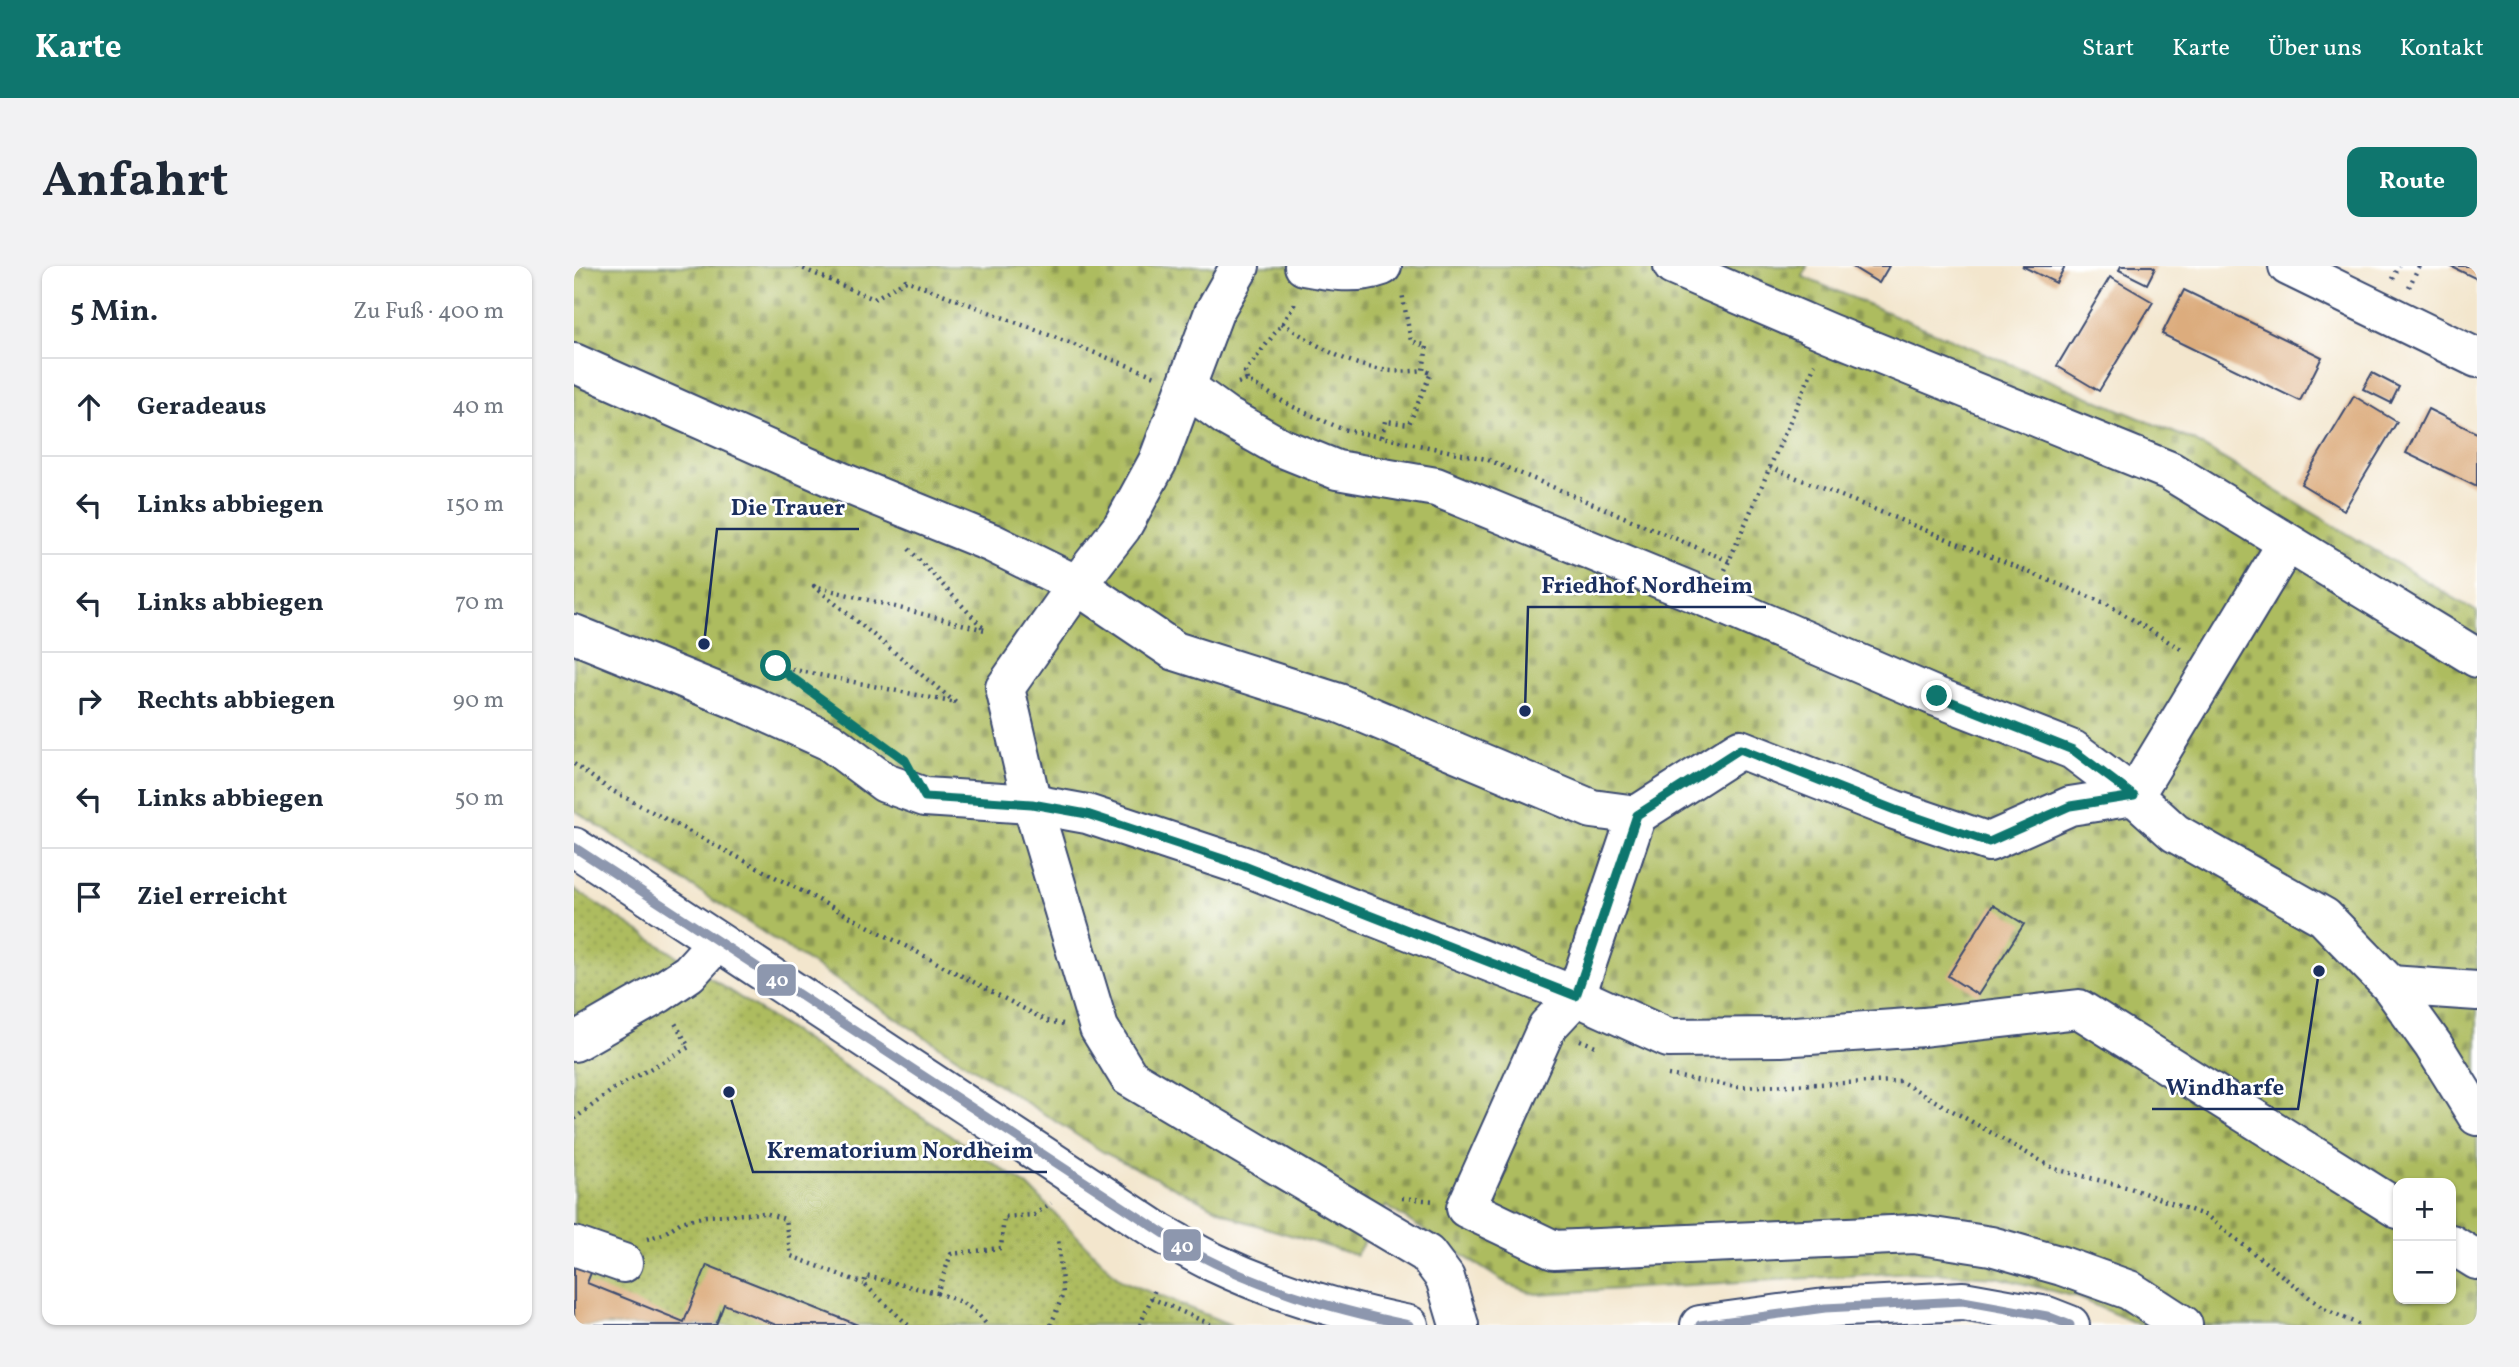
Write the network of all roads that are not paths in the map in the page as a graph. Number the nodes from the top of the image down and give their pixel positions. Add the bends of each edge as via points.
1 (1240, 266) edge
2 (1672, 266) edge
3 (2288, 266) edge
4 (1307, 267) edge
5 (1392, 277) edge
6 (2477, 358) edge
7 (574, 363) edge
8 (1186, 388) junction
9 (2287, 543) junction
10 (1077, 585) junction
11 (574, 634) edge
12 (2477, 658) edge
13 (2134, 796) junction
14 (1032, 804) junction
15 (1637, 815) junction
16 (574, 847) edge
17 (717, 942) junction
18 (2390, 985) junction
19 (2477, 991) edge
20 (1576, 996) junction
21 (574, 1042) edge
22 (2477, 1116) edge
23 (2393, 1206) edge
24 (574, 1246) edge
25 (2456, 1247) edge
26 (2477, 1260) edge
27 (623, 1263) road end
28 (1409, 1325) edge
29 (1460, 1325) edge
30 (1700, 1325) edge
31 (2070, 1325) edge
32 (2183, 1325) edge

1 - 8 street via 1214,312
2 - 9 street via 2169,471
3 - 6 street
4 - 5 street
7 - 10 street via 992,543
8 - 10 street via 1158,461 1122,527
8 - 13 street via 1280,447 1336,470 1436,487 2073,750
9 - 12 street
9 - 13 street
10 - 14 street via 1005,688
10 - 15 street via 1175,651 1339,703 1592,809
11 - 14 street via 829,741 885,783 925,797
13 - 15 street via 2070,806 1989,842 1740,749
13 - 18 street via 2175,833 2323,917
14 - 20 street via 1087,814 1244,866
14 - 29 street via 1099,1028 1129,1077 1427,1255 1445,1278
15 - 20 street
16 - 17 street
17 - 21 street via 689,973
17 - 28 street via 1212,1262 1262,1284
18 - 19 street
18 - 22 street
20 - 23 street via 1668,1038 1781,1037 1923,1027 2079,1009
20 - 32 street via 1547,1027 1466,1208 1554,1250 1914,1234 1991,1246 2129,1290
24 - 27 street
25 - 26 street
30 - 31 street via 1825,1308 1963,1301 2047,1316

